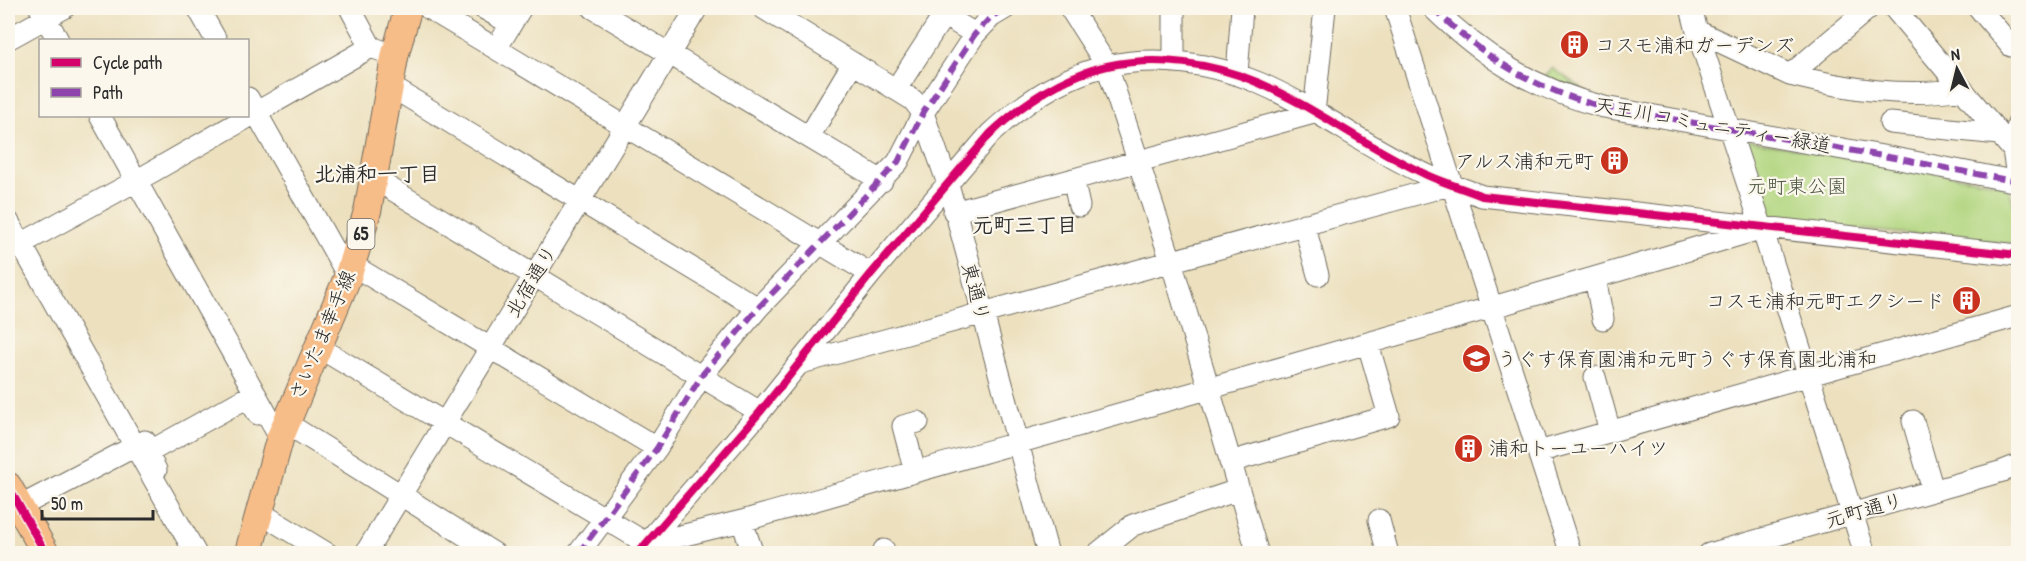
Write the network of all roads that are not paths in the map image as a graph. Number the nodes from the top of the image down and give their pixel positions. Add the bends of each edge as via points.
1 (198, 8) edge
2 (350, 8) edge
3 (408, 8) edge
4 (428, 8) edge
5 (483, 8) edge
6 (593, 8) edge
7 (697, 8) edge
8 (763, 8) edge
9 (1006, 8) edge
10 (1070, 8) edge
11 (1174, 8) edge
12 (1242, 8) edge
13 (1325, 8) edge
14 (1395, 8) edge
15 (1433, 8) edge
16 (1691, 8) edge
17 (1869, 8) edge
18 (1894, 8) edge
19 (1979, 8) edge
20 (50, 11) edge
21 (938, 11) edge
22 (516, 16) edge
23 (1697, 31) junction
24 (975, 34) junction
25 (8, 39) edge
26 (58, 39) edge
27 (215, 39) edge
28 (2011, 46) dead end
29 (496, 49) junction
30 (383, 51) junction
31 (669, 54) junction
32 (1174, 62) junction
33 (853, 63) junction
34 (1107, 66) junction
35 (1236, 74) junction
36 (1790, 75) junction
37 (390, 86) junction
38 (896, 89) junction
39 (1962, 89) junction
40 (252, 105) edge
41 (923, 113) junction
42 (1314, 113) junction
43 (101, 117) edge
44 (234, 117) edge
45 (1890, 123) dead end
46 (2019, 124) edge
47 (625, 126) junction
48 (1730, 129) junction
49 (809, 137) junction
50 (2006, 142) junction
51 (1140, 162) junction
52 (374, 178) junction
53 (1073, 179) junction
54 (136, 181) junction
55 (882, 181) junction
56 (2018, 182) edge
57 (948, 184) junction
58 (1453, 184) junction
59 (579, 200) junction
60 (1079, 206) dead end
61 (954, 212) junction
62 (8, 222) edge
63 (1304, 224) junction
64 (1762, 228) junction
65 (819, 244) junction
66 (14, 248) edge
67 (2019, 255) edge
68 (1171, 261) junction
69 (350, 271) junction
70 (871, 274) junction
71 (535, 275) junction
72 (1318, 275) dead end
73 (1595, 278) junction
74 (758, 308) junction
75 (1493, 308) junction
76 (982, 314) junction
77 (2019, 316) edge
78 (1603, 319) dead end
79 (1368, 344) junction
80 (318, 347) junction
81 (490, 348) junction
82 (801, 363) junction
83 (702, 375) junction
84 (1809, 376) junction
85 (1595, 377) dead end
86 (249, 384) junction
87 (1209, 389) junction
88 (760, 412) junction
89 (1913, 421) dead end
90 (446, 422) junction
91 (918, 422) dead end
92 (1610, 432) junction
93 (281, 437) junction
94 (1017, 443) junction
95 (134, 447) junction
96 (657, 448) junction
97 (1538, 452) junction
98 (1230, 462) junction
99 (2019, 465) edge
100 (915, 472) junction
101 (1238, 490) junction
102 (1933, 490) junction
103 (401, 495) junction
104 (14, 496) edge
105 (259, 512) junction
106 (1852, 513) junction
107 (604, 518) junction
108 (1379, 520) dead end
109 (742, 521) junction
110 (37, 550) edge
111 (644, 550) edge
112 (196, 554) edge
113 (203, 554) edge
114 (248, 554) edge
115 (328, 554) edge
116 (365, 554) edge
117 (495, 554) edge
118 (578, 554) edge
119 (753, 554) edge
120 (1048, 554) edge
121 (1097, 554) edge
122 (1258, 554) edge
123 (1388, 554) edge
124 (1571, 554) edge
125 (1709, 554) edge
126 (1865, 554) edge

1 - 27 street
2 - 30 street
3 - 30 main road, さいたま幸手線 / 65
4 - 29 street
5 - 22 street
6 - 31 street
7 - 31 street, 北宿通り
8 - 33 street, 東通り
9 - 24 street
10 - 34 street
11 - 32 street
12 - 35 street
13 - 42 street
14 - 58 street
15 - 48 street, 天王川コミュニティー緑道 via 1518,75 1571,98
16 - 23 street
17 - 36 street
18 - 39 street
19 - 28 street
20 - 25 street
20 - 26 street
21 - 24 street
21 - 38 street
22 - 29 street
23 - 36 street
23 - 48 street
24 - 41 street
29 - 47 street
30 - 37 main road, さいたま幸手線 / 65
30 - 40 street
31 - 47 street, 北宿通り
31 - 49 street
32 - 34 street
32 - 35 street
33 - 38 street, 東通り
33 - 49 street
34 - 51 street
34 - 57 street via 1060,85 1009,116
35 - 42 street
36 - 39 street via 1873,91 1917,94
37 - 52 main road, さいたま幸手線 / 65
37 - 59 street
38 - 41 street, 東通り via 913,100
39 - 50 street
40 - 69 street
41 - 55 street via 898,162
41 - 57 street, 東通り
42 - 51 street
42 - 58 street via 1427,175
43 - 54 street
44 - 54 street
45 - 50 street
46 - 50 street
47 - 59 street, 北宿通り
47 - 65 street
48 - 56 street, 天王川コミュニティー緑道
48 - 64 street
49 - 55 street
50 - 56 street
51 - 53 street
51 - 68 street
52 - 69 main road, さいたま幸手線 / 65
52 - 71 street
53 - 60 street
53 - 61 street
54 - 66 street
54 - 86 street
55 - 65 street
57 - 61 street, 東通り
57 - 70 street
58 - 63 street
58 - 64 street via 1482,196
58 - 75 street
59 - 71 street, 北宿通り
59 - 74 street
61 - 76 street, 東通り
62 - 66 street
63 - 68 street
63 - 72 street
64 - 67 street
64 - 73 street
64 - 84 street
65 - 70 street
65 - 74 street
66 - 95 street
68 - 76 street
68 - 87 street
69 - 80 main road, さいたま幸手線 / 65
69 - 81 street
70 - 82 street
71 - 81 street, 北宿通り
71 - 83 street
73 - 75 street
73 - 78 street
74 - 83 street
75 - 79 street
75 - 97 street
76 - 82 street
76 - 94 street, 東通り
77 - 84 street
79 - 87 street
79 - 98 street via 1389,416
80 - 90 street
80 - 93 main road, さいたま幸手線 / 65
81 - 90 street, 北宿通り
81 - 96 street
82 - 88 street
83 - 88 street
83 - 96 street
84 - 92 street
84 - 106 street
85 - 92 street
86 - 93 street
86 - 95 street
87 - 94 street
87 - 98 street
88 - 111 street
89 - 102 street
90 - 103 street, 北宿通り
90 - 107 street
91 - 100 street via 903,426
92 - 97 street
93 - 103 street
93 - 105 main road, さいたま幸手線 / 65
93 - 113 street via 248,397 147,453
94 - 100 street
94 - 120 street, 東通り
95 - 104 street
95 - 112 street
96 - 107 street
97 - 124 street
98 - 101 street
99 - 102 street, 元町通り
100 - 109 street
101 - 121 street via 1133,525
101 - 122 street
102 - 106 street, 元町通り
103 - 116 street, 北宿通り
103 - 117 street
104 - 110 main road
105 - 114 main road, さいたま幸手線 / 65
105 - 115 street
106 - 125 street, 元町通り
106 - 126 street
107 - 111 street
107 - 118 street
108 - 123 street
109 - 111 street via 664,540
109 - 119 street

